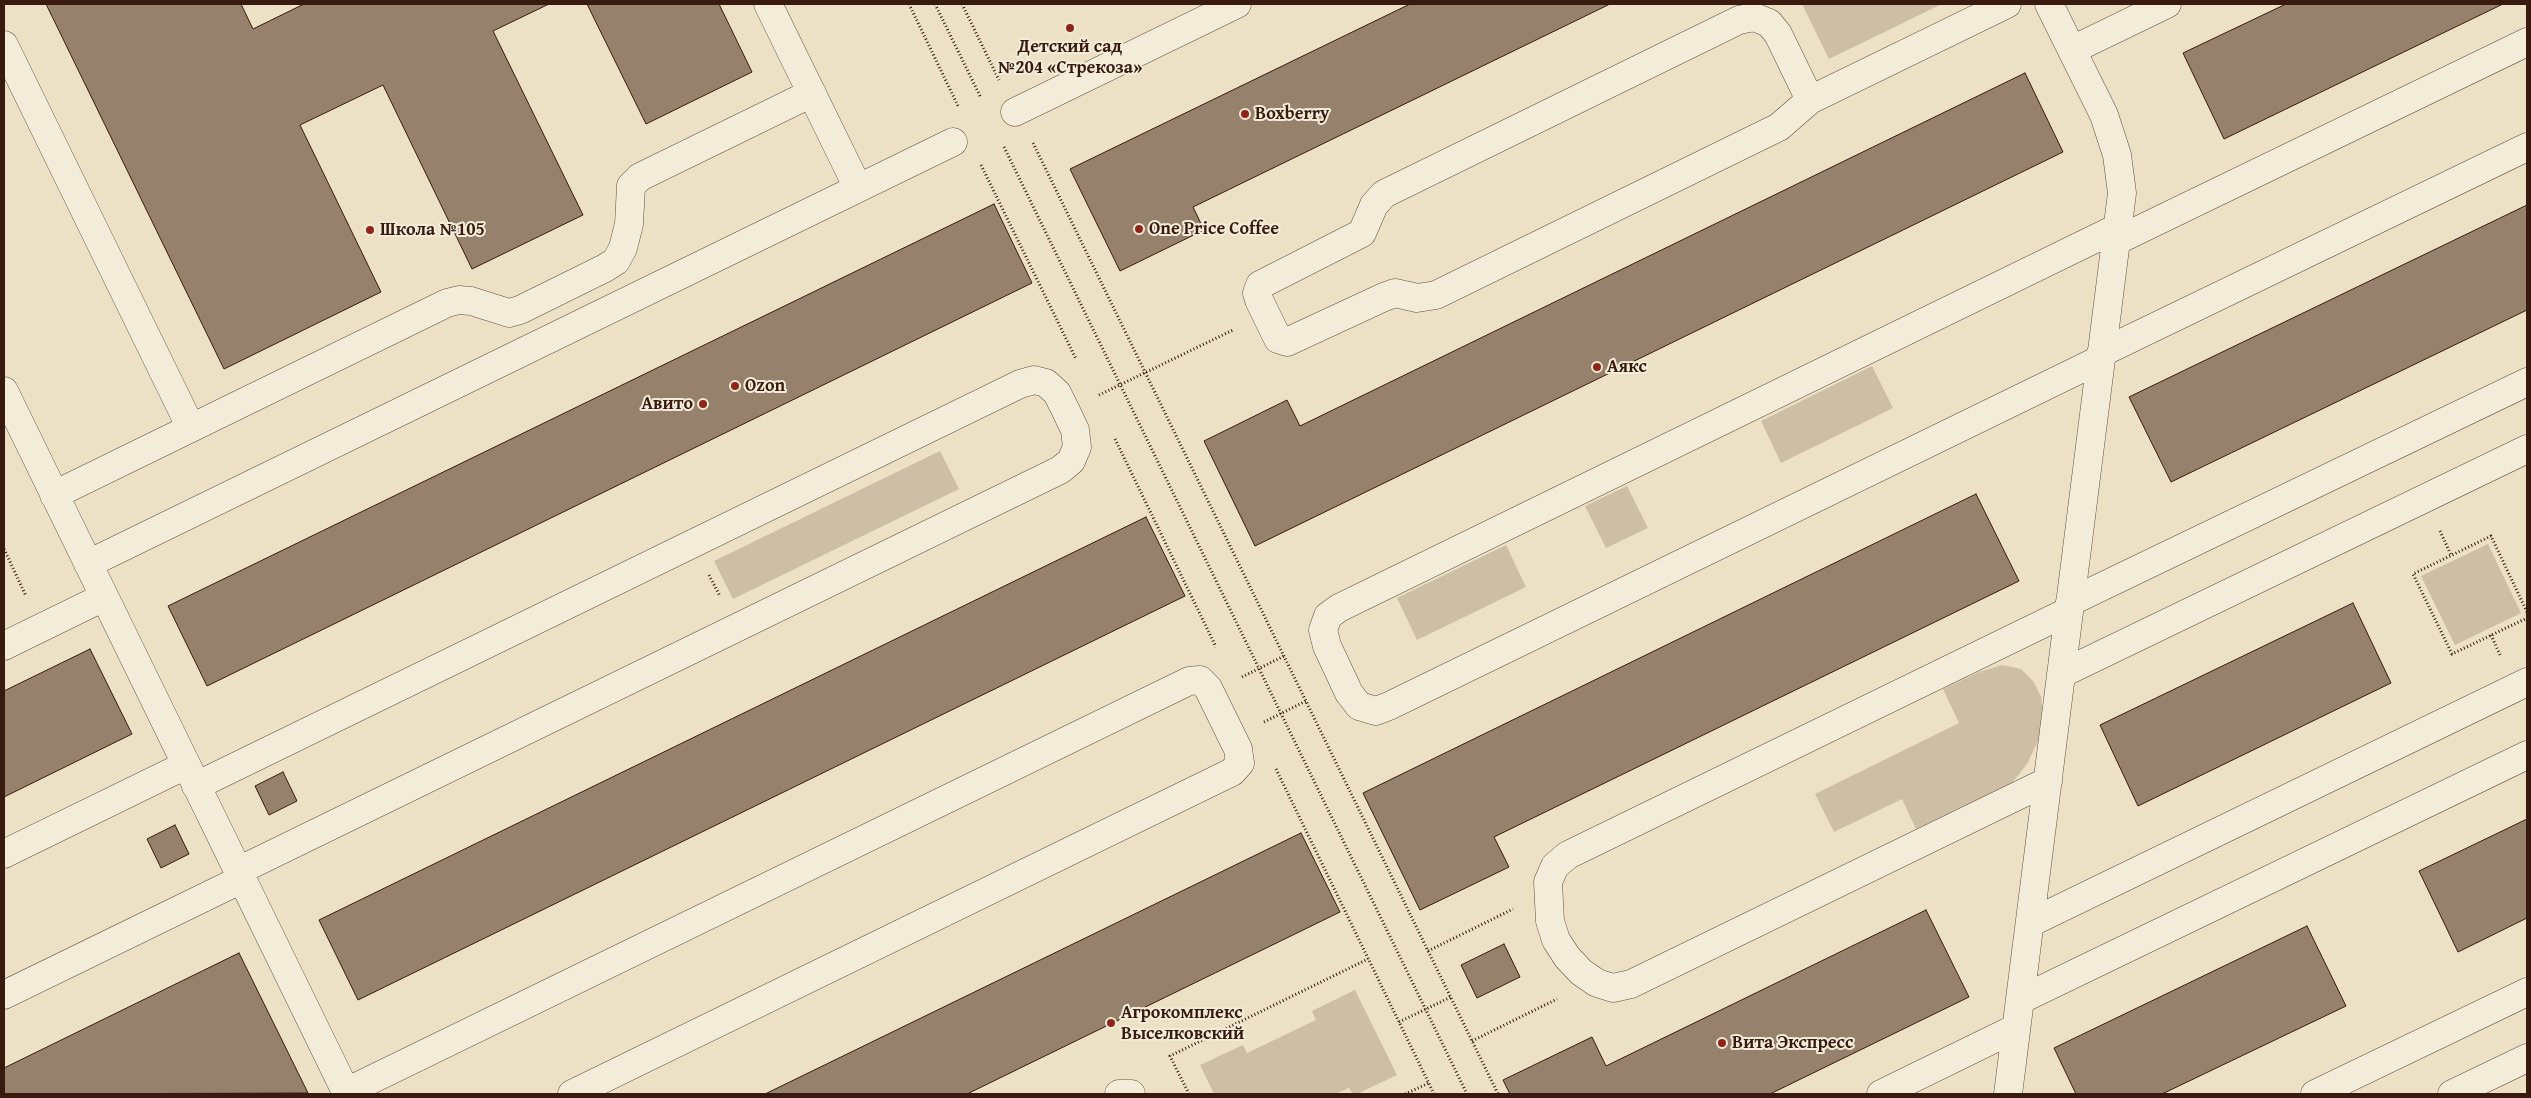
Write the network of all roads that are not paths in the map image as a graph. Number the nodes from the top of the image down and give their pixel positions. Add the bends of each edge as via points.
1 (768, 4) edge
2 (1237, 4) edge
3 (2007, 4) edge
4 (2049, 4) edge
5 (2167, 4) edge
6 (2527, 42) edge
7 (4, 45) edge
8 (2072, 50) junction
9 (812, 93) junction
10 (1810, 100) junction
11 (1004, 117) road end
12 (960, 139) road end
13 (2527, 147) edge
14 (858, 188) junction
15 (2117, 234) junction
16 (2101, 356) junction
17 (2527, 382) edge
18 (4, 391) edge
19 (191, 428) junction
20 (13, 436) edge
21 (2527, 449) edge
22 (54, 495) junction
23 (88, 564) junction
24 (104, 597) junction
25 (2070, 606) junction
26 (4, 646) edge
27 (2061, 674) junction
28 (2527, 682) edge
29 (2527, 755) edge
30 (191, 775) junction
31 (2048, 781) junction
32 (4, 854) edge
33 (240, 875) junction
34 (2030, 923) junction
35 (2527, 992) edge
36 (4, 995) edge
37 (2020, 1000) junction
38 (2016, 1028) junction
39 (2527, 1058) edge
40 (346, 1093) edge
41 (572, 1094) edge
42 (1119, 1094) edge
43 (1131, 1094) edge
44 (1881, 1094) edge
45 (2008, 1094) edge
46 (2315, 1094) edge
47 (2452, 1094) edge

1 - 9 lane
2 - 11 lane
3 - 10 lane
4 - 8 lane
5 - 8 lane
6 - 15 lane
7 - 19 lane
8 - 15 lane via 2104,116 2117,155 2122,193
9 - 14 lane
9 - 19 lane via 640,177 631,186 629,224 623,248 616,261 605,268 509,313 471,301 447,303
10 - 10 lane via 1779,127 1436,295 1418,298 1395,293 1287,342 1278,339 1256,293 1260,285 1362,233 1374,205 1384,194 1739,20 1754,17 1769,23 1778,34
12 - 14 lane
13 - 16 lane
14 - 23 lane
15 - 16 lane
15 - 16 lane via 1338,608 1328,616 1323,630 1327,646 1349,693 1360,706 1376,711
16 - 25 lane
17 - 25 lane
18 - 20 lane
19 - 22 lane
20 - 22 lane
21 - 27 lane
22 - 23 lane
23 - 24 lane
24 - 26 lane
24 - 30 lane
25 - 27 lane
25 - 31 lane via 1568,855 1555,866 1548,882 1550,921 1556,940 1567,957 1594,981 1613,988 1631,984
27 - 31 lane
28 - 34 lane
29 - 37 lane
30 - 32 lane
30 - 33 lane
30 - 33 lane via 694,543 1020,384 1034,380 1046,383 1057,393 1066,411 1075,430 1077,447 1071,461 1060,470
31 - 34 lane
33 - 36 lane
33 - 40 lane
34 - 37 lane
35 - 46 lane
37 - 38 lane
38 - 44 lane
38 - 45 lane
39 - 47 lane
40 - 41 lane via 1189,681 1200,680 1208,688 1238,749 1240,763 1232,772
42 - 43 lane

